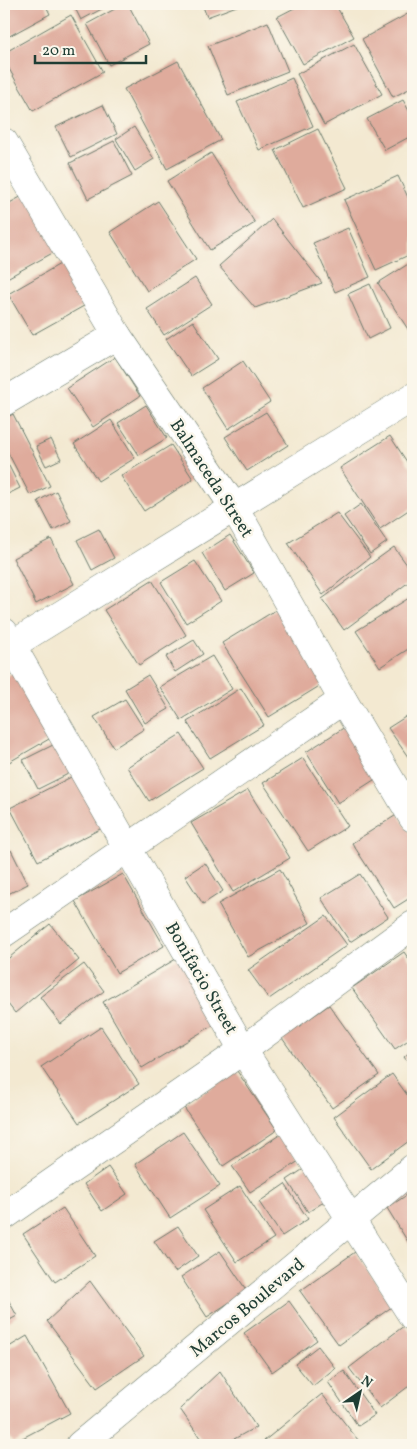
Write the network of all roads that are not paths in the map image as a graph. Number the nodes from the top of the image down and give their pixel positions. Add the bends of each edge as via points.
1 (6, 151) edge
2 (117, 335) junction
3 (413, 397) edge
4 (4, 402) edge
5 (234, 507) junction
6 (6, 642) edge
7 (343, 700) junction
8 (413, 818) edge
9 (128, 848) junction
10 (413, 925) edge
11 (4, 933) edge
12 (243, 1050) junction
13 (413, 1168) edge
14 (4, 1216) edge
15 (352, 1220) junction
16 (413, 1317) edge
17 (80, 1445) edge

1 - 2 street, Balmaceda Street
2 - 4 street
2 - 5 street, Balmaceda Street
3 - 5 street
5 - 6 street
5 - 7 street, Balmaceda Street
6 - 9 street, Bonifacio Street
7 - 8 street, Balmaceda Street
7 - 9 street
9 - 11 street
9 - 12 street, Bonifacio Street
10 - 12 street
12 - 14 street
12 - 15 street, Bonifacio Street
13 - 15 street, Marcos Boulevard
15 - 16 street, Bonifacio Street
15 - 17 street, Marcos Boulevard

